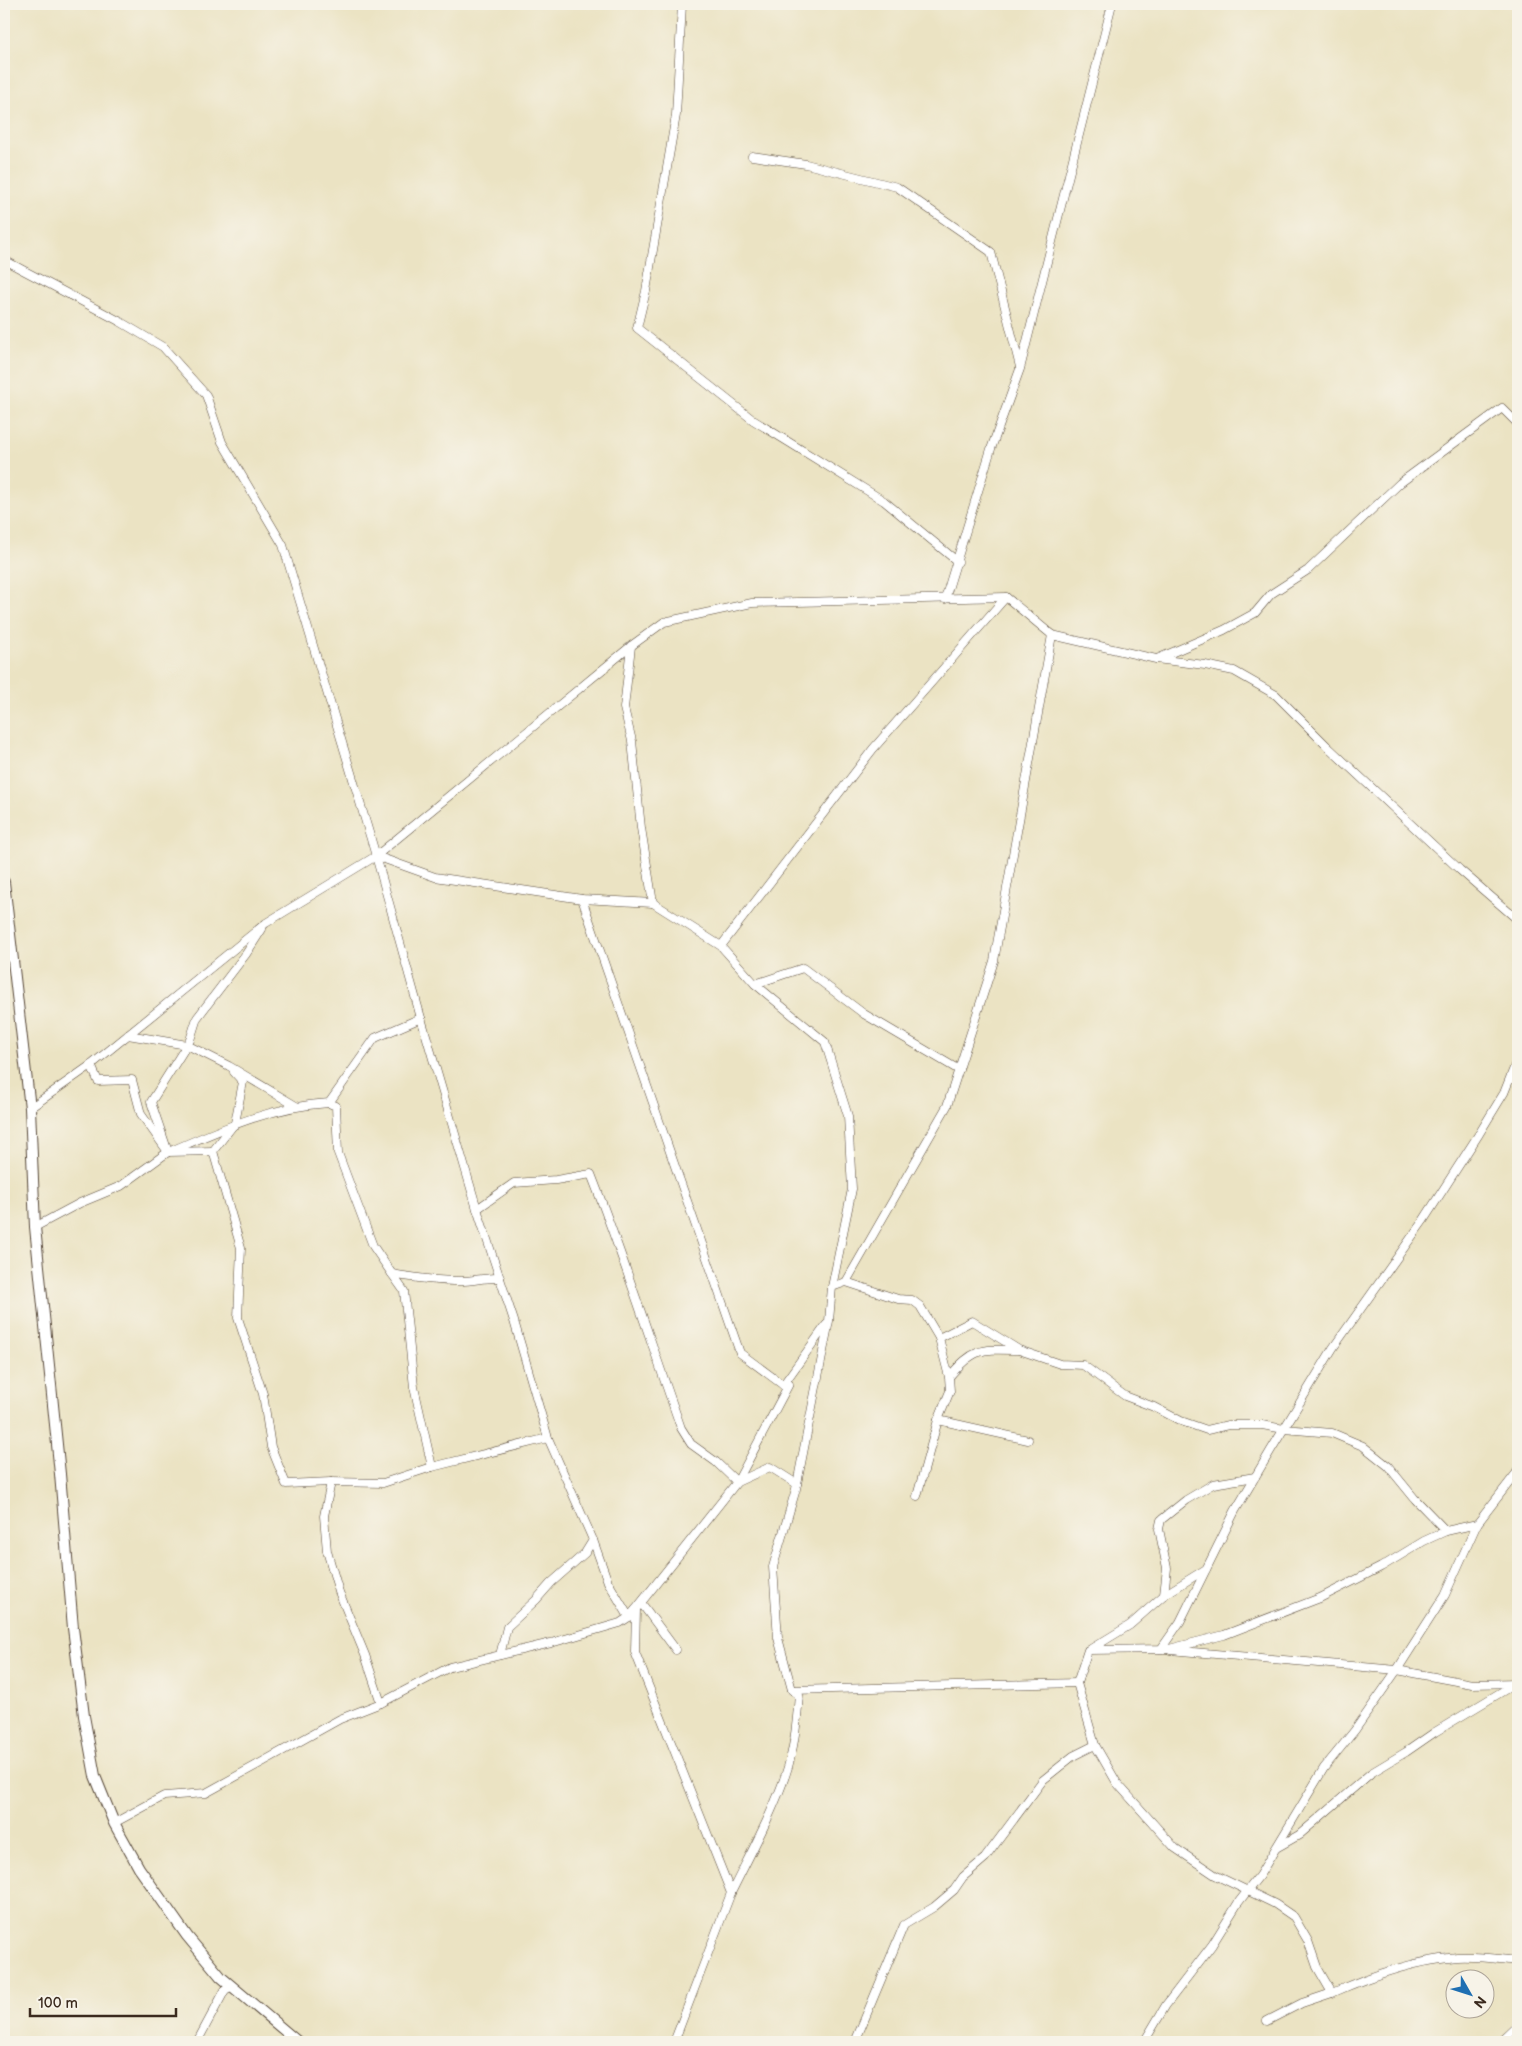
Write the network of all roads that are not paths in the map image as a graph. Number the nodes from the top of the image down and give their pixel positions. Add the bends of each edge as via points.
1 (682, 4) edge
2 (1112, 4) edge
3 (752, 156) dead end
4 (4, 260) edge
5 (1020, 369) junction
6 (1518, 424) edge
7 (958, 562) junction
8 (1006, 597) junction
9 (945, 599) junction
10 (1052, 635) junction
11 (631, 646) junction
12 (1156, 659) junction
13 (376, 856) junction
14 (4, 882) edge
15 (582, 899) junction
16 (653, 903) junction
17 (1518, 920) edge
18 (266, 923) junction
19 (721, 946) junction
20 (755, 984) junction
21 (420, 1018) junction
22 (128, 1035) junction
23 (187, 1045) junction
24 (1518, 1058) edge
25 (91, 1065) junction
26 (229, 1066) junction
27 (959, 1070) junction
28 (329, 1103) junction
29 (296, 1106) junction
30 (30, 1108) junction
31 (235, 1123) junction
32 (213, 1151) junction
33 (168, 1152) junction
34 (477, 1209) junction
35 (35, 1227) junction
36 (392, 1274) junction
37 (500, 1278) junction
38 (846, 1282) junction
39 (832, 1287) junction
40 (829, 1321) junction
41 (939, 1338) junction
42 (1019, 1350) junction
43 (949, 1377) junction
44 (783, 1385) junction
45 (938, 1420) junction
46 (1284, 1429) junction
47 (548, 1438) junction
48 (1028, 1440) dead end
49 (432, 1467) junction
50 (1518, 1471) edge
51 (1255, 1477) junction
52 (331, 1482) junction
53 (737, 1482) junction
54 (797, 1484) junction
55 (917, 1496) dead end
56 (1477, 1524) junction
57 (1446, 1531) junction
58 (593, 1540) junction
59 (1206, 1569) junction
60 (1164, 1595) junction
61 (639, 1606) junction
62 (629, 1617) junction
63 (1161, 1649) junction
64 (676, 1650) dead end
65 (1088, 1650) junction
66 (500, 1655) junction
67 (1397, 1670) junction
68 (1077, 1683) junction
69 (1518, 1683) edge
70 (792, 1690) junction
71 (381, 1704) junction
72 (1095, 1745) junction
73 (114, 1823) junction
74 (1274, 1849) junction
75 (1247, 1892) junction
76 (731, 1893) junction
77 (1518, 1961) edge
78 (232, 1986) junction
79 (1332, 1993) junction
80 (1267, 2021) dead end
81 (1518, 2024) edge
82 (197, 2042) edge
83 (298, 2042) edge
84 (674, 2042) edge
85 (855, 2042) edge
86 (1144, 2042) edge
87 (1500, 2042) edge

1 - 7 street via 676,115 637,328 753,420 884,501
2 - 5 street
3 - 5 street via 806,164 897,187 991,252
4 - 13 street via 163,347 206,395 222,442 283,545
5 - 7 street via 991,449
6 - 12 street via 1502,408 1400,483 1308,570 1271,594 1255,613
7 - 9 street
8 - 9 street
8 - 10 street
8 - 19 street via 873,749
9 - 11 street via 752,603 664,622
10 - 12 street
10 - 27 street via 994,961
11 - 13 street
11 - 16 street via 624,708 632,742
12 - 17 street via 1234,671 1276,695 1460,870
13 - 15 street via 435,877
13 - 18 street
13 - 21 street
14 - 30 street
15 - 16 street
15 - 44 street via 740,1353
16 - 19 street
18 - 22 street
18 - 23 street via 197,1018
19 - 20 street
20 - 27 street via 803,968 864,1014
20 - 39 street via 825,1042 848,1116 852,1189
21 - 28 street via 375,1038
21 - 34 street
22 - 23 street
22 - 25 street
23 - 26 street
23 - 33 street via 151,1102
24 - 46 street via 1504,1093 1479,1134 1423,1221 1333,1348
25 - 30 street
25 - 33 street via 98,1081 132,1080 141,1114
26 - 29 street
26 - 31 street via 243,1082
27 - 38 street via 947,1106
28 - 29 street
28 - 36 street via 336,1106 338,1153 356,1204 373,1246
29 - 31 street
30 - 35 street
31 - 32 street
31 - 33 street
32 - 33 street
32 - 52 street via 241,1248 238,1318 263,1394 271,1447 286,1484
33 - 35 street via 121,1186
34 - 37 street
34 - 53 street via 514,1183 590,1174 630,1277 681,1428 691,1444
35 - 73 street via 84,1716 95,1776
36 - 37 street via 455,1281
36 - 49 street via 404,1291 414,1388
37 - 47 street
38 - 39 street
38 - 41 street via 898,1299 912,1300 920,1306
39 - 40 street
40 - 44 street
40 - 54 street
41 - 42 street via 972,1321
41 - 43 street
42 - 43 street via 975,1352 964,1359
42 - 46 street via 1060,1364 1083,1365 1125,1396 1207,1430 1228,1425
43 - 45 street via 950,1392
44 - 53 street via 789,1384
45 - 48 street
45 - 55 street
46 - 51 street
46 - 57 street via 1332,1433 1363,1446 1388,1466
47 - 49 street
47 - 58 street
49 - 52 street via 383,1483
50 - 56 street
51 - 59 street
51 - 60 street via 1213,1484 1161,1520 1159,1529 1167,1568
52 - 71 street via 324,1516 327,1550 339,1592
53 - 54 street via 770,1467
53 - 61 street
54 - 70 street via 773,1567 778,1638
56 - 57 street
56 - 67 street via 1445,1594
57 - 63 street via 1320,1598 1224,1635
58 - 62 street via 608,1582
58 - 66 street via 585,1553 507,1627
59 - 60 street
59 - 63 street via 1180,1622
60 - 65 street via 1130,1626
61 - 62 street
61 - 64 street
61 - 76 street via 635,1652
62 - 66 street via 620,1623
63 - 65 street
63 - 67 street
65 - 68 street
66 - 71 street via 450,1667
67 - 69 street via 1472,1684
67 - 74 street via 1324,1768
68 - 70 street
68 - 72 street
69 - 74 street via 1371,1772 1299,1835
70 - 76 street via 799,1695 788,1766
71 - 73 street via 340,1718 206,1793 164,1796
72 - 75 street via 1117,1783 1175,1848
72 - 85 street via 1073,1756 1043,1780 985,1858 934,1907 904,1925
73 - 78 street via 139,1868 187,1936
74 - 75 street
75 - 79 street via 1294,1917
75 - 86 street via 1166,2005
76 - 84 street
77 - 79 street via 1459,1957 1434,1960 1369,1977
78 - 82 street via 225,1990
78 - 83 street
79 - 80 street via 1302,2003
81 - 87 street

